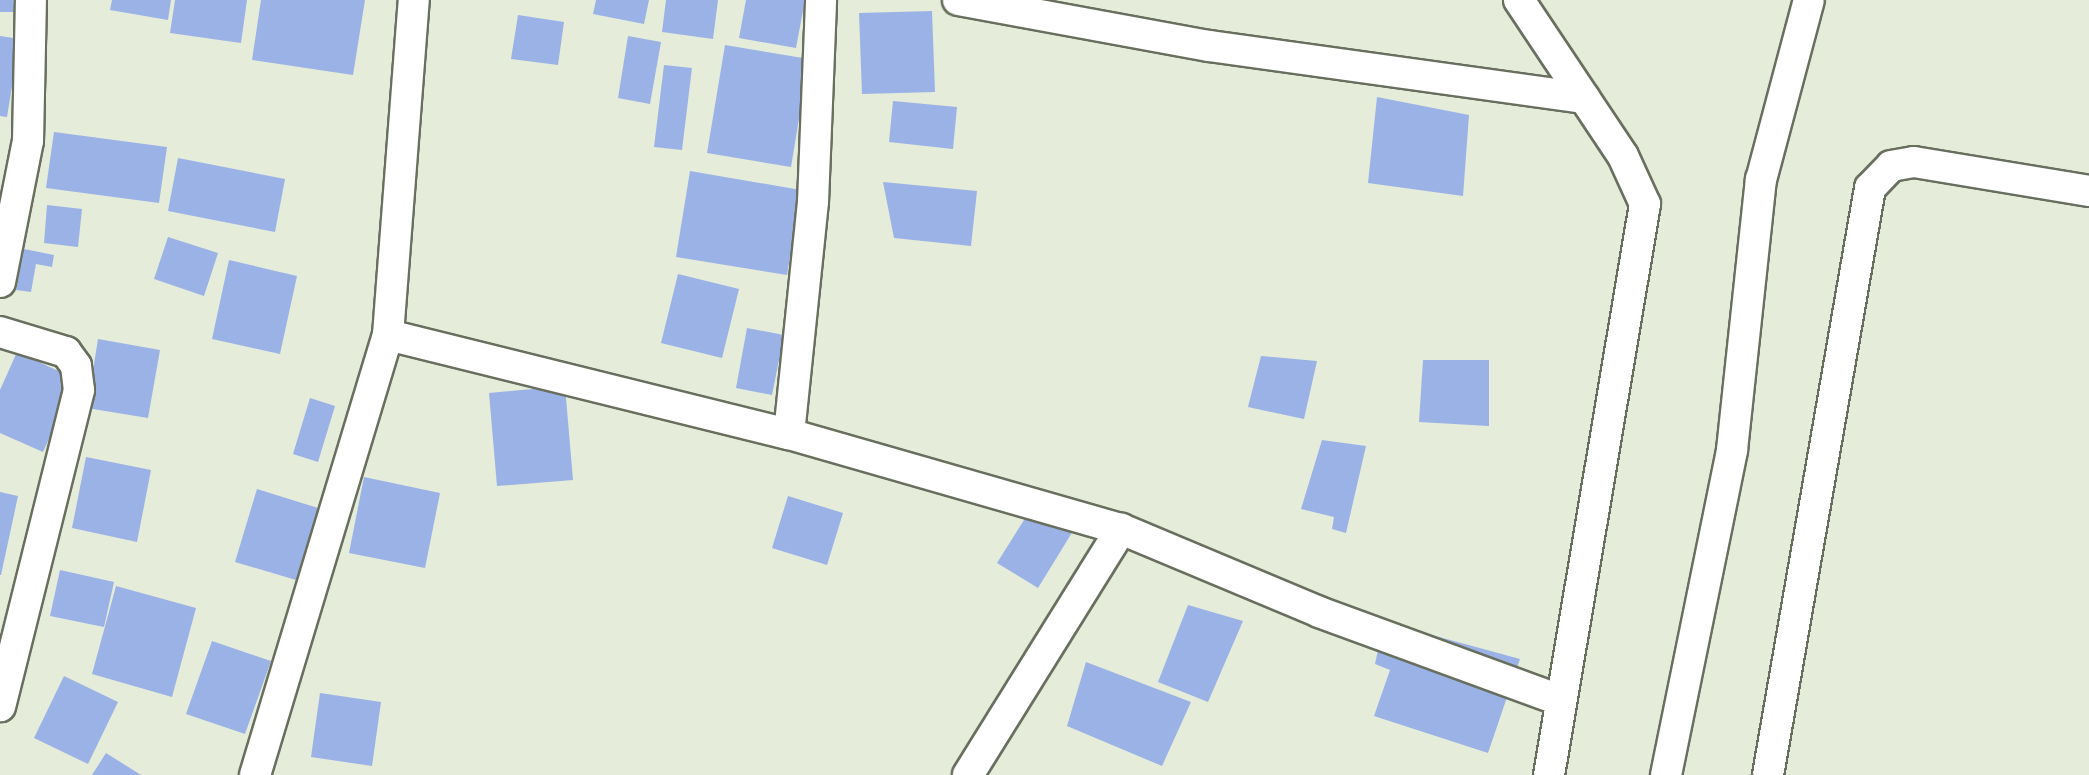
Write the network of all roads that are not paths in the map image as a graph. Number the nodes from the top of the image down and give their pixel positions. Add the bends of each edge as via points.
1 (31, 0) edge
2 (414, 0) edge
3 (821, 0) edge
4 (958, 0) edge
5 (1519, 0) edge
6 (1809, 0) edge
7 (1584, 98) junction
8 (2089, 191) edge
9 (0, 282) edge
10 (0, 332) edge
11 (388, 335) junction
12 (789, 434) junction
13 (1121, 529) junction
14 (1559, 700) junction
15 (0, 706) edge
16 (255, 775) edge
17 (968, 775) edge
18 (1549, 775) edge
19 (1666, 775) edge
20 (1768, 775) edge

1 - 9 street via 28,141
2 - 11 street
3 - 12 street via 813,202
4 - 7 street via 1209,46
5 - 7 street
6 - 19 street via 1761,180 1732,450
7 - 14 street via 1623,156 1645,204
8 - 20 street via 1914,162 1891,166 1870,188
10 - 15 street via 60,348 76,366 79,390
11 - 12 street
11 - 16 street
12 - 13 street
13 - 14 street via 1319,612
13 - 17 street
14 - 18 street

